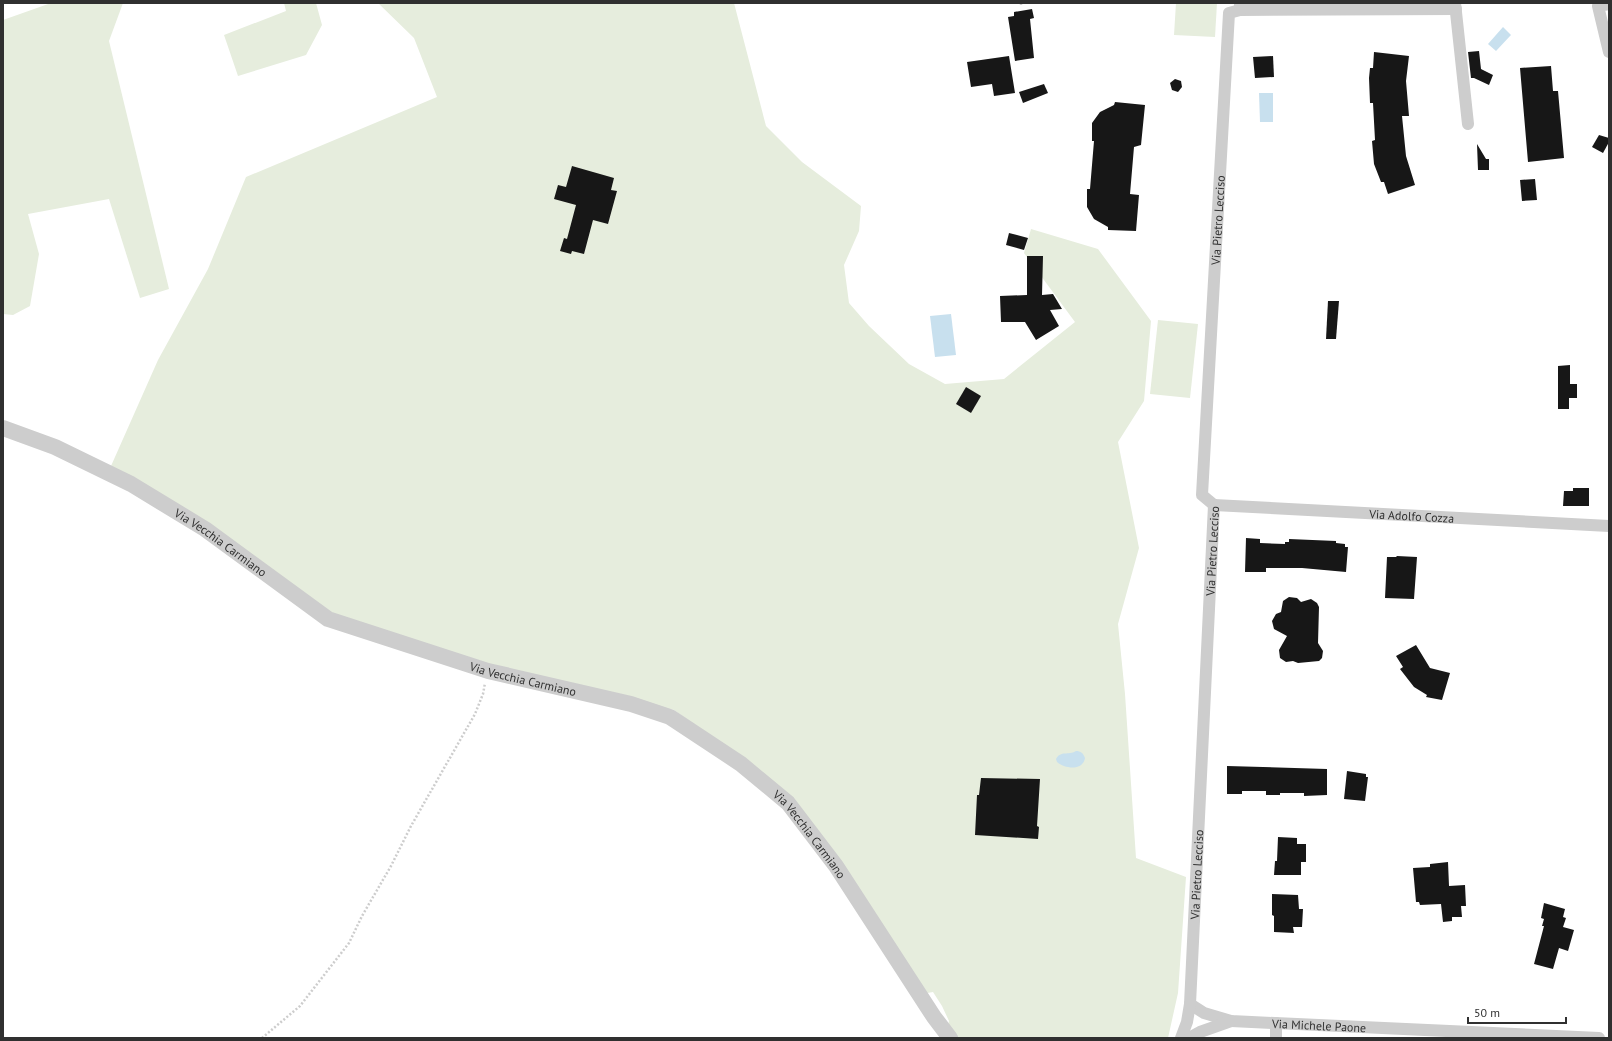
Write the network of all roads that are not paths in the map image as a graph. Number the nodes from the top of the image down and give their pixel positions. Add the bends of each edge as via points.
1 (1602, 4) edge
2 (1455, 6) edge
3 (1240, 7) edge
4 (1609, 52) edge
5 (1468, 124) dead end
6 (3, 428) edge
7 (1214, 505) junction
8 (1609, 526) edge
9 (1190, 1004) junction
10 (1231, 1021) junction
11 (1276, 1023) junction
12 (950, 1038) edge
13 (1182, 1038) edge
14 (1189, 1038) edge
15 (1276, 1038) edge
16 (1599, 1038) edge

1 - 4 street
2 - 3 street
2 - 5 street
3 - 7 street, Via Pietro Lecciso via 1229,13 1202,495
6 - 12 street, Via Vecchia Carmiano via 55,446 131,484 205,529 328,619 488,671 632,704 670,717 741,764 788,803 831,860
7 - 8 street, Via Adolfo Cozza
7 - 9 street, Via Pietro Lecciso
9 - 10 street, Via Michele Paone via 1204,1013
9 - 13 street, Via Pietro Lecciso
10 - 11 street, Via Michele Paone
10 - 14 street, Via Michele Paone
11 - 15 street
11 - 16 street, Via Michele Paone

